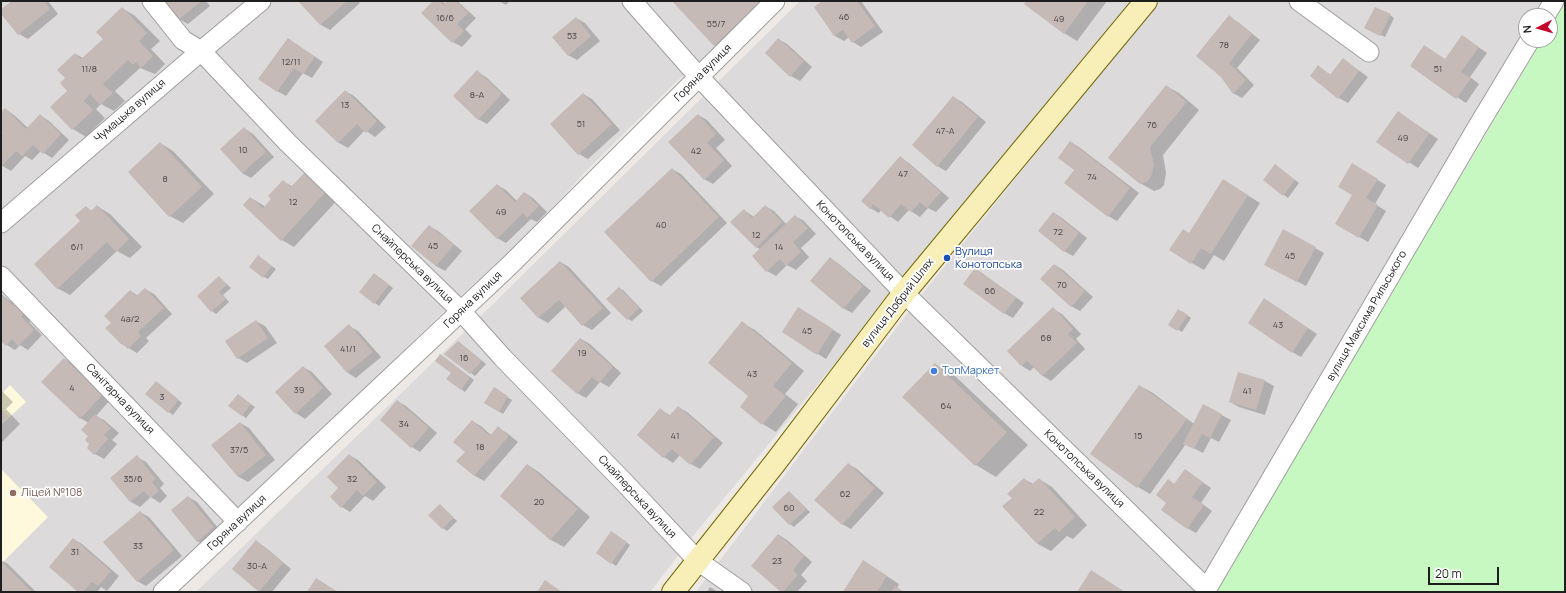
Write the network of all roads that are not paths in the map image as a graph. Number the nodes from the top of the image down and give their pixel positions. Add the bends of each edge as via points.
1 (152, 1) edge
2 (261, 1) edge
3 (632, 1) edge
4 (775, 1) edge
5 (1146, 1) edge
6 (1299, 1) edge
7 (1525, 48) edge
8 (201, 51) junction
9 (1369, 52) dead end
10 (699, 77) junction
11 (1, 223) edge
12 (1, 276) edge
13 (904, 293) junction
14 (461, 311) junction
15 (238, 522) junction
16 (698, 561) junction
17 (1206, 591) edge
18 (163, 592) edge
19 (673, 592) edge
20 (742, 592) edge

1 - 8 street, Снайперська вулиця via 183,40
2 - 8 street, Чумацька вулиця
3 - 10 street, Конотопська вулиця
4 - 10 street, Горяна вулиця
5 - 13 street, вулиця Добрий Шлях
6 - 9 street
7 - 17 street, вулиця Максима Рильського
8 - 11 street, Чумацька вулиця
8 - 14 street, Снайперська вулиця via 294,148
10 - 13 street, Конотопська вулиця
10 - 14 street, Горяна вулиця
12 - 15 street, Санітарна вулиця
13 - 16 street, вулиця Добрий Шлях
13 - 17 street, Конотопська вулиця
14 - 15 street, Горяна вулиця
14 - 16 street, Снайперська вулиця
15 - 18 street, Горяна вулиця
16 - 19 street, вулиця Добрий Шлях
16 - 20 street, Снайперська вулиця

